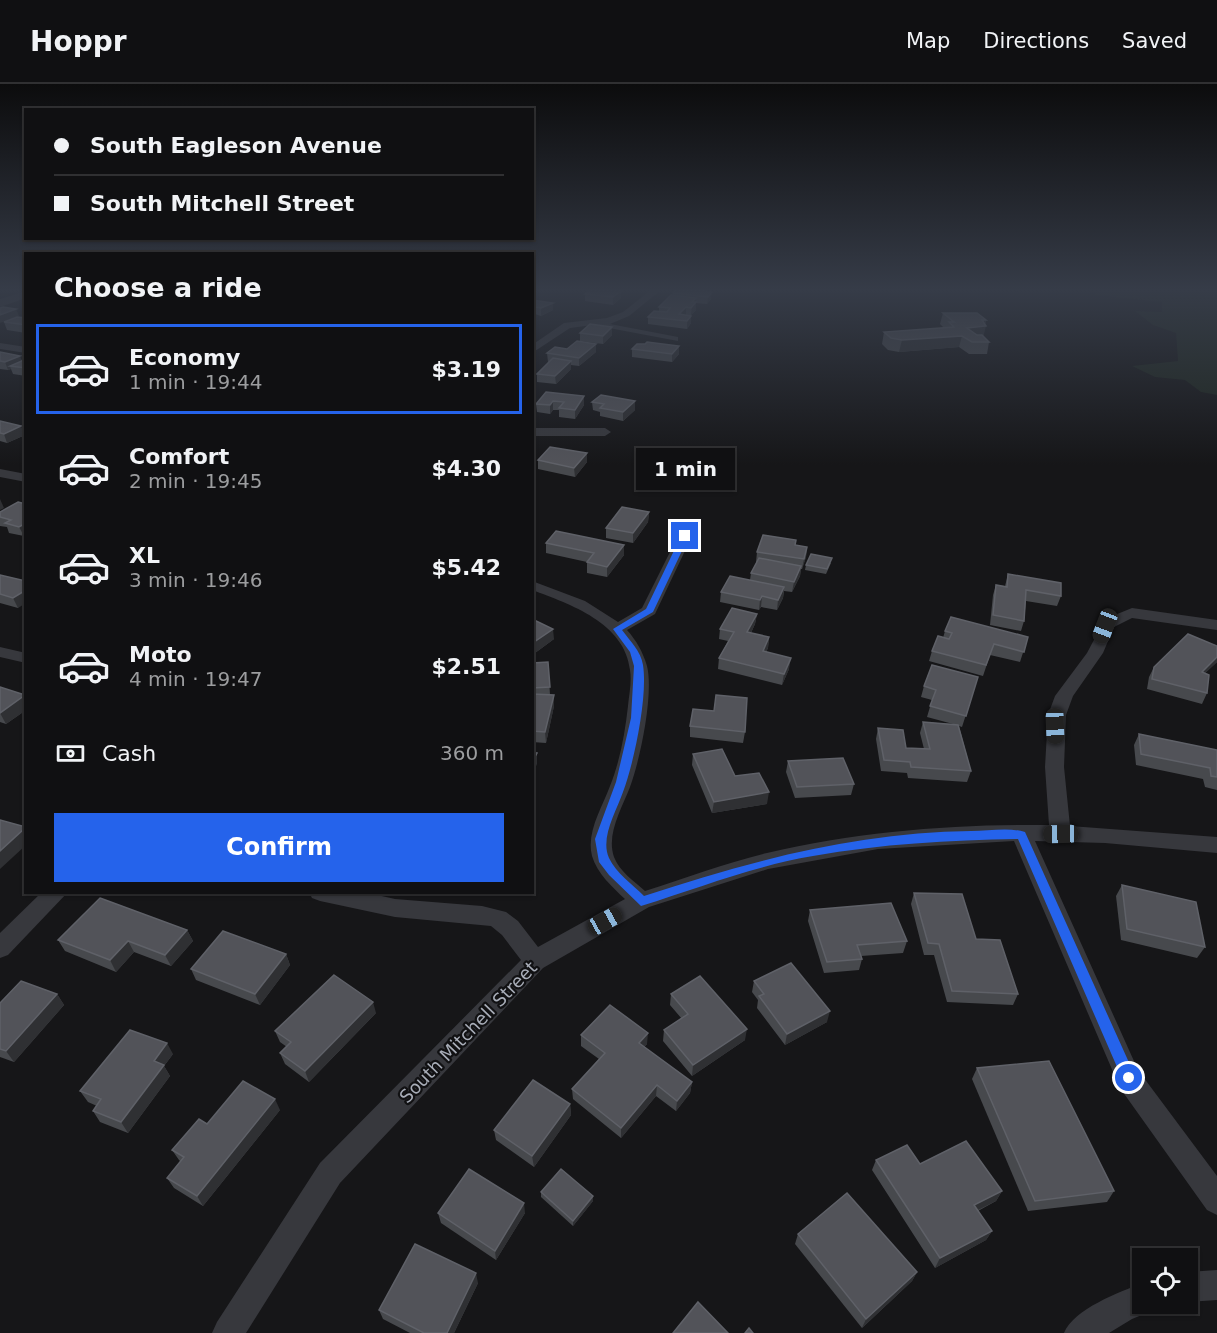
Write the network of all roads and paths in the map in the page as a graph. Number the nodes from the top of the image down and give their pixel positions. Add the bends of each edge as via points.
1 (534, 432) edge
2 (605, 432) dead end
3 (0, 473) edge
4 (24, 478) edge
5 (685, 536) dead end
6 (534, 586) edge
7 (1217, 625) edge
8 (617, 629) junction
9 (0, 652) edge
10 (24, 658) edge
11 (1061, 834) junction
12 (1022, 835) junction
13 (1217, 845) edge
14 (55, 894) edge
15 (329, 894) edge
16 (641, 901) junction
17 (0, 948) edge
18 (535, 961) junction
19 (1217, 1200) edge
20 (1217, 1285) edge
21 (1198, 1286) edge
22 (1132, 1303) edge
23 (228, 1333) edge
24 (1080, 1333) edge

1 - 2 street
3 - 4 street
5 - 8 street via 650,611
6 - 8 street via 590,610
7 - 11 street via 1149,614 1122,615 1105,626 1096,651 1061,702 1055,726
8 - 16 street via 639,666 636,718 621,782 601,839 603,859
9 - 10 street
11 - 12 street, South Mitchell Street
11 - 13 street, South Mitchell Street
12 - 16 street, South Mitchell Street via 932,836 811,852 735,870
12 - 19 street via 1129,1078
14 - 17 street
15 - 18 street via 395,908 498,919 510,928
16 - 18 street, South Mitchell Street
18 - 23 street, South Mitchell Street via 330,1173
20 - 21 street
22 - 24 street

